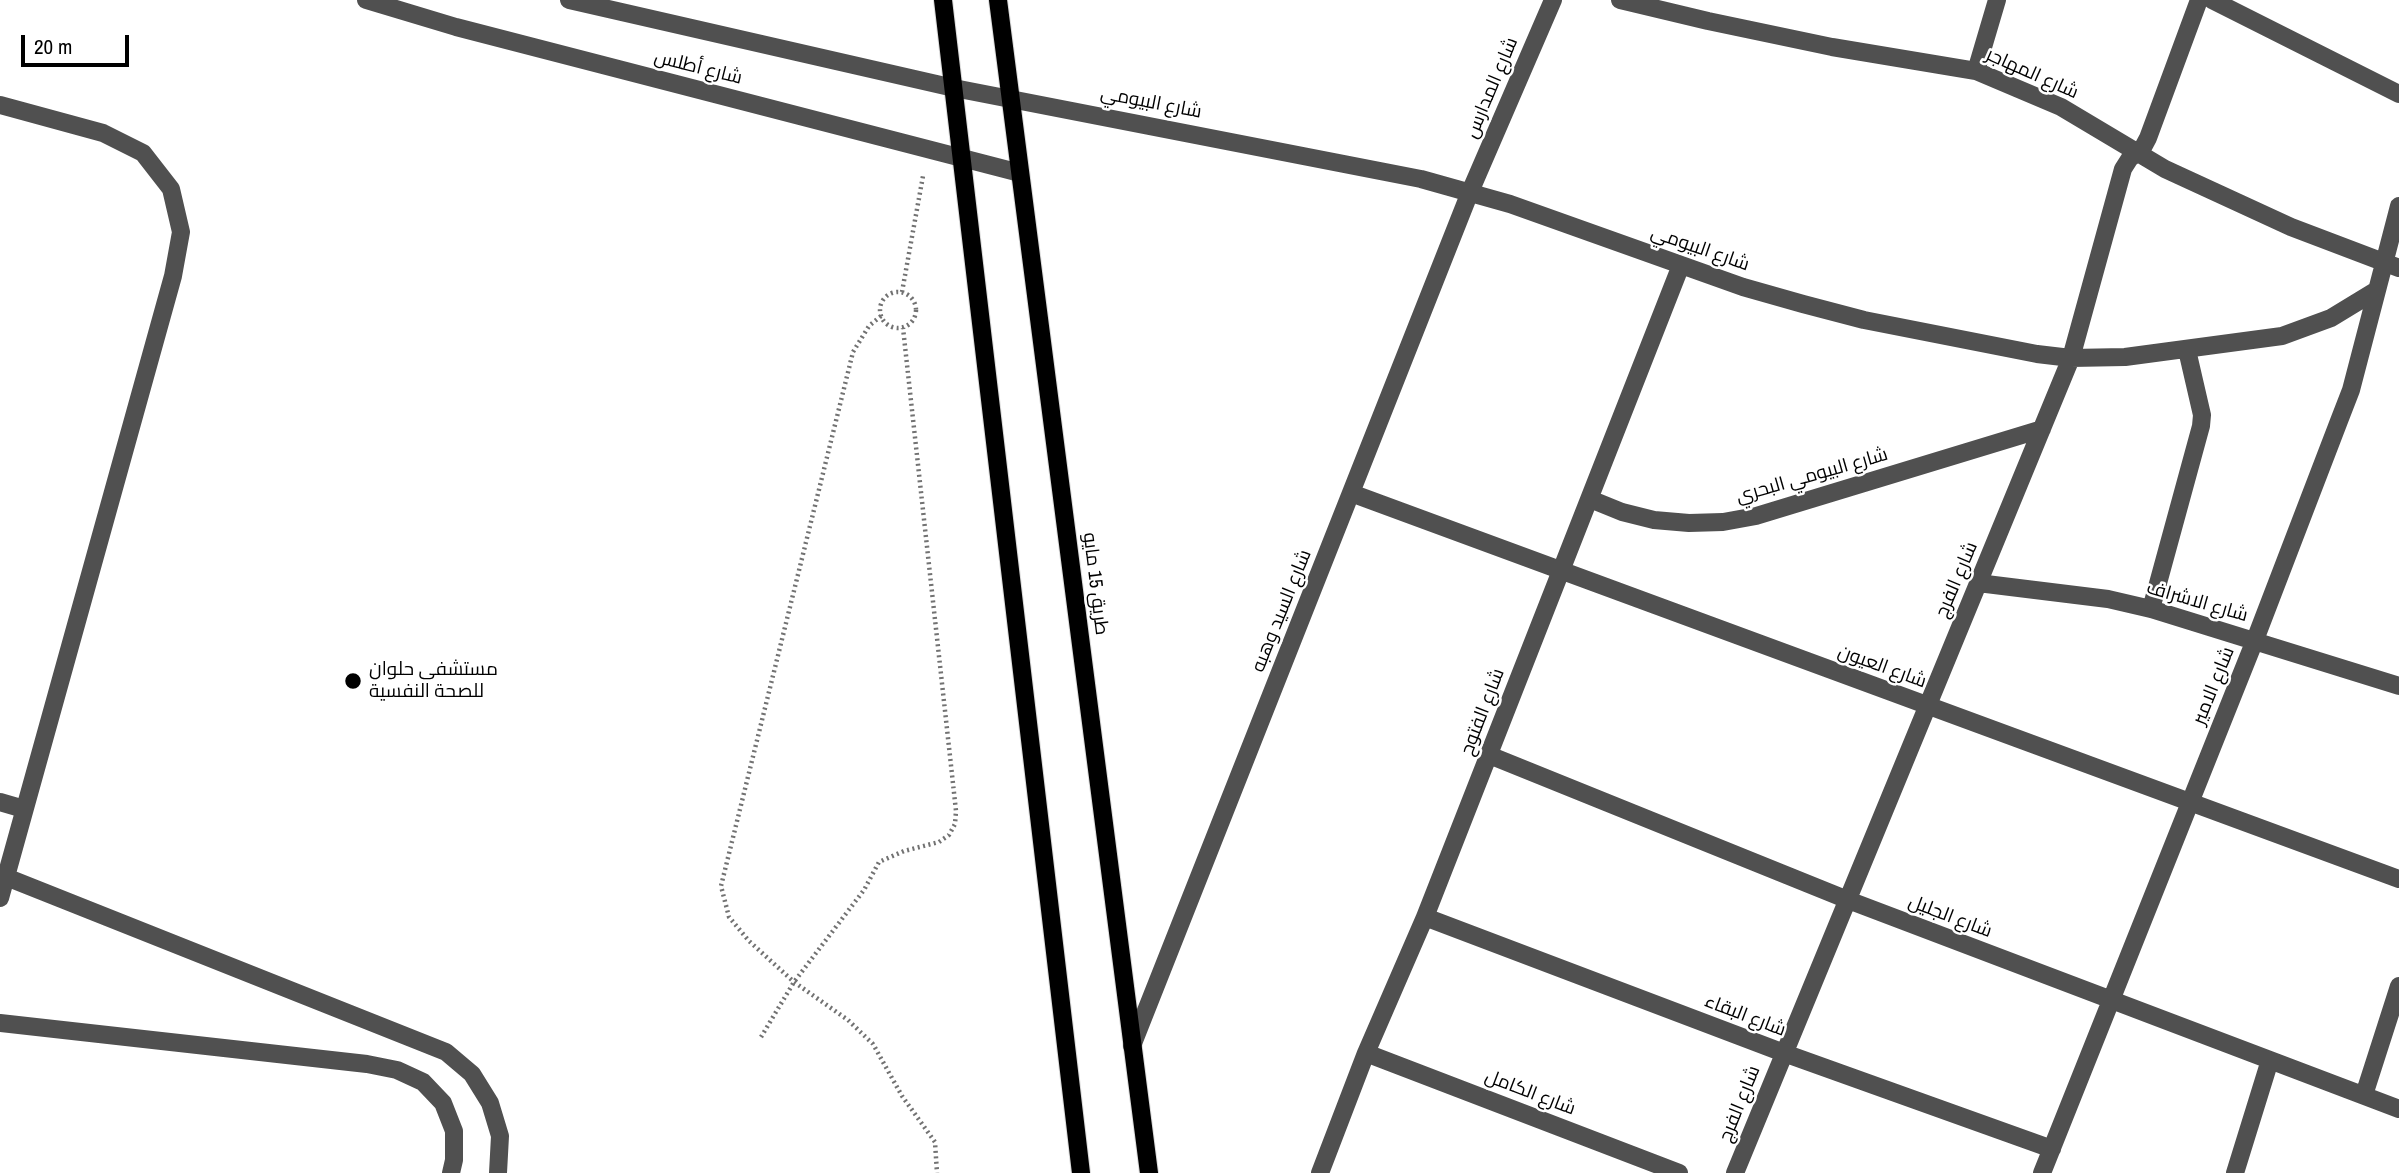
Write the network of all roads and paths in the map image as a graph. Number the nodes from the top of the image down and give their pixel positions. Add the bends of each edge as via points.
1 (366, 0) edge
2 (569, 0) edge
3 (943, 0) edge
4 (998, 0) edge
5 (1553, 0) edge
6 (1620, 0) edge
7 (1997, 0) edge
8 (2199, 0) edge
9 (2212, 0) edge
10 (1976, 71) junction
11 (954, 88) junction
12 (2399, 94) edge
13 (1009, 97) junction
14 (0, 105) edge
15 (928, 149) junction
16 (2137, 154) junction
17 (963, 158) junction
18 (1020, 173) junction
19 (1470, 192) junction
20 (2399, 206) edge
21 (1681, 265) junction
22 (2392, 265) edge
23 (2377, 290) junction
24 (902, 292) junction
25 (881, 316) junction
26 (903, 328) junction
27 (2187, 349) junction
28 (2071, 358) junction
29 (2042, 429) junction
30 (1351, 493) junction
31 (1590, 499) junction
32 (1561, 571) junction
33 (1978, 583) junction
34 (2151, 609) junction
35 (2255, 640) junction
36 (2399, 686) edge
37 (1927, 707) junction
38 (1489, 755) junction
39 (0, 803) edge
40 (2189, 803) junction
41 (24, 809) junction
42 (6, 877) junction
43 (2399, 879) edge
44 (0, 898) edge
45 (1848, 900) junction
46 (1425, 917) junction
47 (794, 982) junction
48 (2399, 986) edge
49 (2111, 1001) junction
50 (0, 1023) edge
51 (761, 1037) dead end
52 (1132, 1045) junction
53 (1366, 1053) junction
54 (1784, 1053) junction
55 (2270, 1060) junction
56 (2364, 1095) junction
57 (2399, 1109) edge
58 (2052, 1149) junction
59 (451, 1173) edge
60 (498, 1173) edge
61 (937, 1173) edge
62 (1081, 1173) edge
63 (1149, 1173) edge
64 (1320, 1173) edge
65 (1679, 1173) edge
66 (1735, 1173) edge
67 (2042, 1173) edge
68 (2235, 1173) edge

1 - 15 street, شارع أطلس
2 - 11 street, شارع أطلس
3 - 11 main road
4 - 13 main road, طريق 15 مايو
5 - 19 street, شارع المدارس
6 - 10 street, شارع المهاجر via 1820,44
7 - 10 street
8 - 16 street, شارع الفرج via 2148,138
9 - 12 street
10 - 16 street, شارع المهاجر via 2062,107
11 - 13 street, شارع أطلس
11 - 17 main road
13 - 18 main road, طريق 15 مايو
13 - 19 street, شارع البيومي via 1372,167
14 - 41 street via 103,133 143,153 171,189 181,232 173,276
15 - 17 street, شارع أطلس
15 - 24 path
16 - 22 street, شارع المهاجر via 2291,227
16 - 28 street, شارع الفرج via 2123,169
17 - 18 street, شارع أطلس
17 - 62 main road
18 - 52 main road, طريق 15 مايو
19 - 21 street, شارع البيومي
19 - 30 street, شارع السيد وهبه
20 - 22 street, شارع الامير
21 - 28 street, شارع البيومي via 1864,320
21 - 31 street, شارع الفتوح
22 - 23 street, شارع الامير
23 - 27 street, شارع البيومي via 2331,318 2282,336
23 - 35 street, شارع الامير via 2351,390
24 - 25 path via 884,298
24 - 26 path via 916,305 912,323
25 - 26 path via 890,326
25 - 47 path via 853,352 721,886 729,917
26 - 47 path via 955,824 950,835 939,842 879,863
27 - 28 street, شارع البيومي
27 - 34 street via 2201,426
28 - 29 street, شارع الفرج
29 - 31 street, شارع البيومي البحري via 1723,522 1654,520
29 - 33 street, شارع الفرج
30 - 32 street, شارع العيون
30 - 52 street, شارع السيد وهبه
31 - 32 street, شارع الفتوح
32 - 37 street, شارع العيون
32 - 38 street, شارع الفتوح
33 - 34 street, شارع الاشراف
33 - 37 street, شارع الفرج
34 - 35 street, شارع الاشراف
35 - 36 street, شارع الاشراف
35 - 40 street, شارع الامير
37 - 40 street, شارع العيون
37 - 45 street, شارع الفرج
38 - 45 street, شارع الجليل
38 - 46 street, شارع الفتوح
39 - 41 street
40 - 43 street, شارع العيون
40 - 49 street, شارع الامير
41 - 42 street
42 - 44 street
42 - 60 street via 446,1052 472,1074 490,1102 500,1136
45 - 49 street, شارع الجليل
45 - 54 street, شارع الفرج
46 - 53 street, شارع الفتوح
46 - 54 street, شارع البقاء
47 - 51 path
47 - 61 path via 873,1044 935,1142
48 - 56 street
49 - 55 street, شارع الجليل
49 - 58 street, شارع الامير
50 - 59 street via 397,1070 423,1082 443,1103 454,1131
52 - 63 main road, طريق 15 مايو
53 - 64 street, شارع الفتوح
53 - 65 street, شارع الكامل
54 - 58 street, شارع البقاء
54 - 66 street, شارع الفرج
55 - 56 street, شارع الجليل
55 - 68 street
56 - 57 street, شارع الجليل
58 - 67 street, شارع الامير

